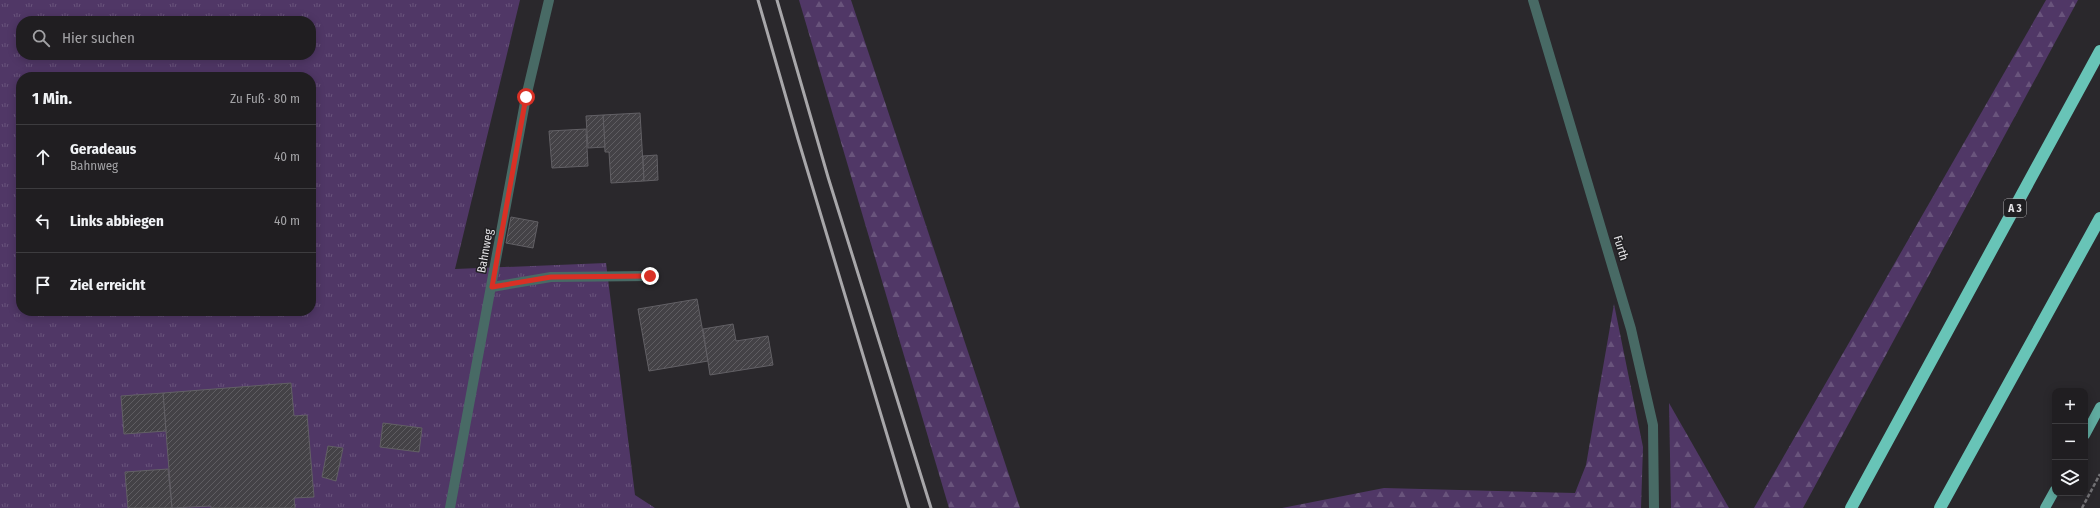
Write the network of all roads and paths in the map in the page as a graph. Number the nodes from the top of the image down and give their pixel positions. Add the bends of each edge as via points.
1 (549, 0) edge
2 (1533, 0) edge
3 (2100, 51) edge
4 (2100, 218) edge
5 (650, 276) dead end
6 (492, 287) junction
7 (2100, 408) edge
8 (2088, 430) edge
9 (2100, 474) edge
10 (2052, 495) edge
11 (450, 508) edge
12 (1654, 508) edge
13 (1852, 508) edge
14 (1940, 508) edge
15 (2045, 508) edge
16 (2082, 508) edge

1 - 6 street, Bahnweg via 526,97
2 - 12 street, Furth via 1631,329 1653,425
3 - 13 highway, A 3
4 - 14 highway
5 - 6 street via 551,277
6 - 11 street, Bahnweg
7 - 8 main road
9 - 16 path
10 - 15 main road

